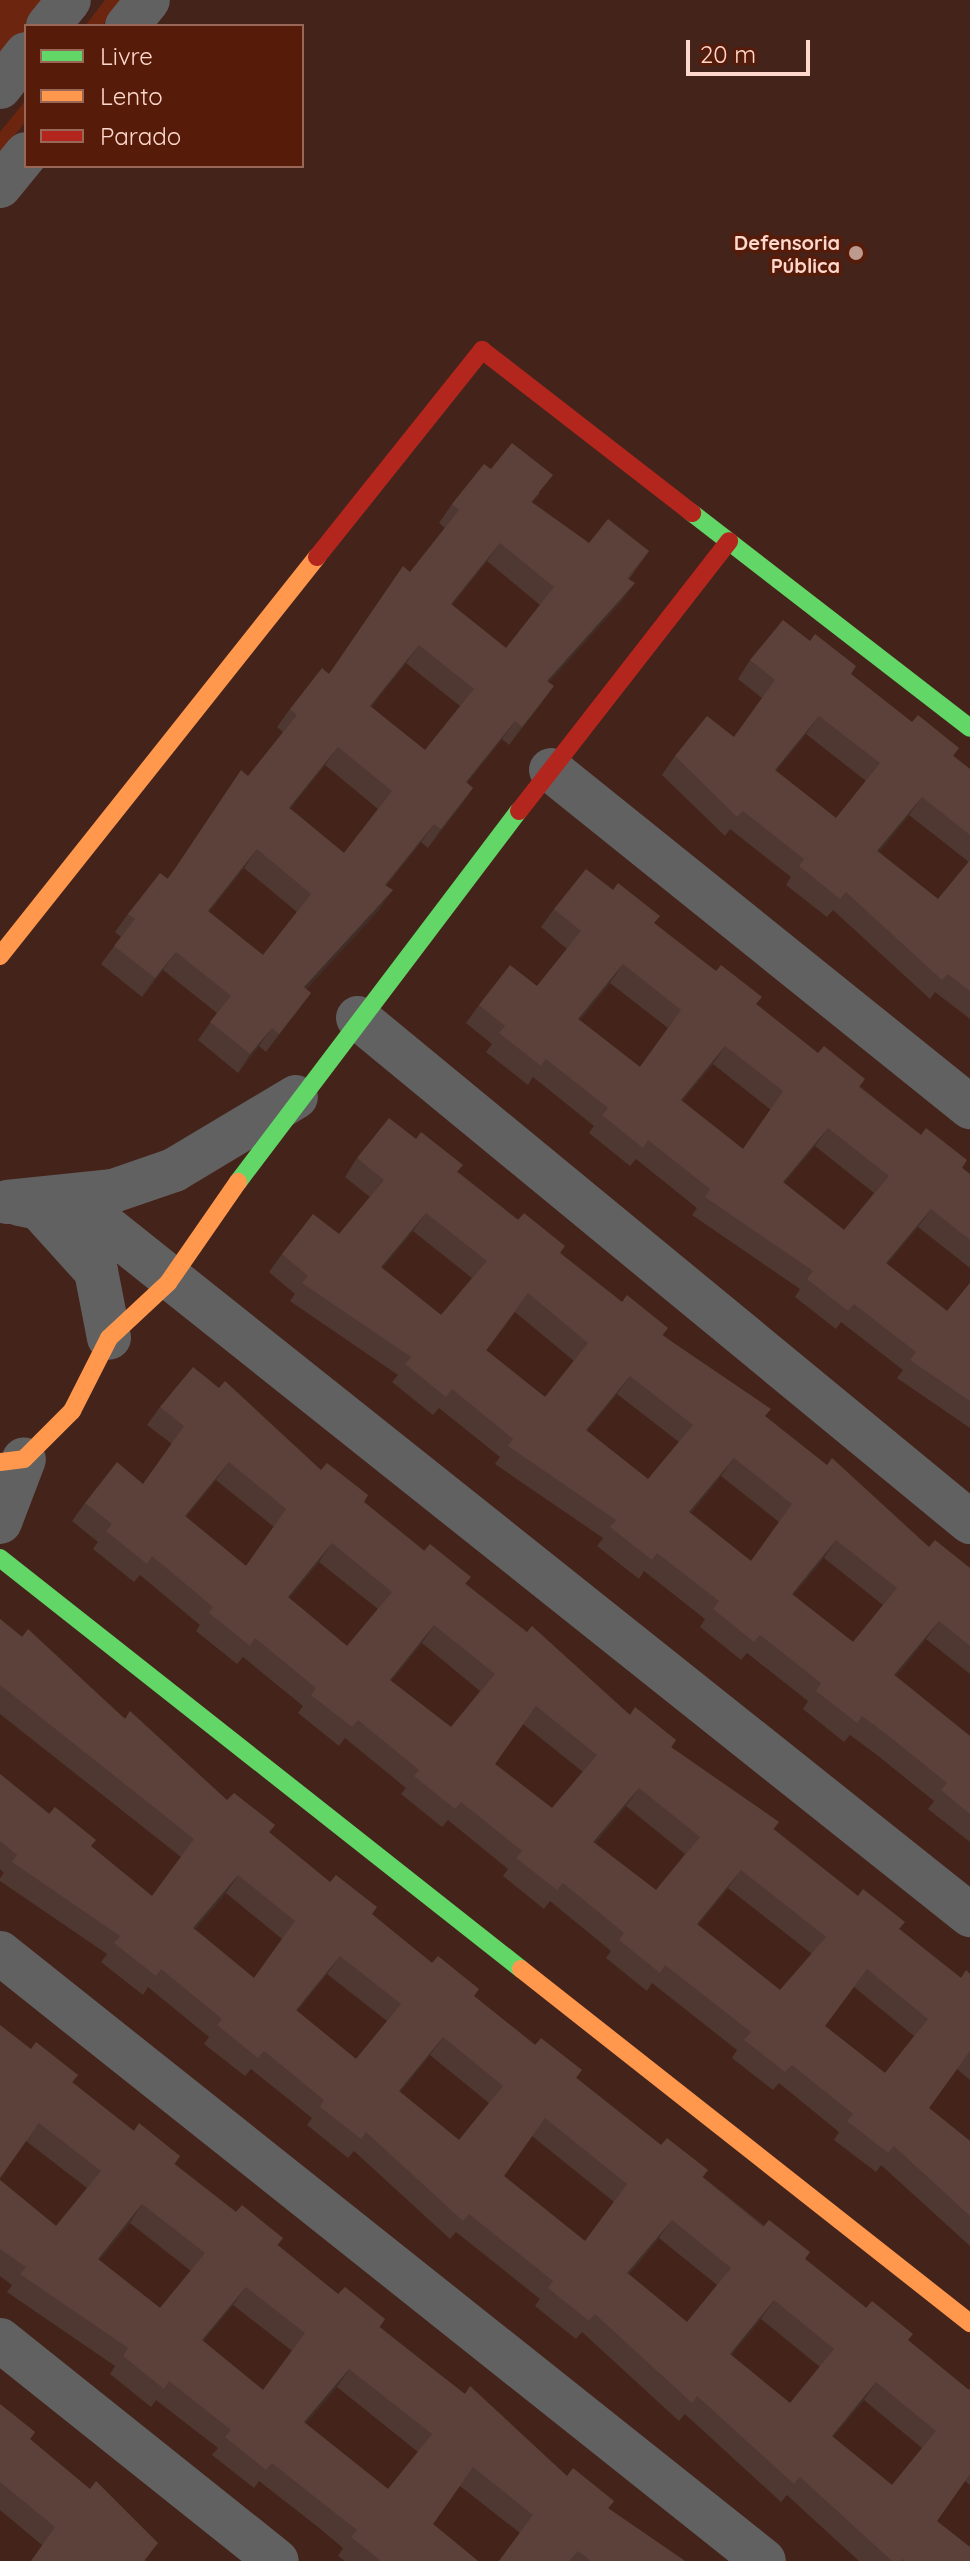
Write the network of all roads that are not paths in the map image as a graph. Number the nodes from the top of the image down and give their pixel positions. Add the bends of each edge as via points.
1 (69, 0) edge
2 (148, 0) edge
3 (50, 24) edge
4 (129, 24) edge
5 (24, 57) edge
6 (0, 87) edge
7 (24, 156) edge
8 (0, 186) edge
9 (729, 541) junction
10 (970, 728) edge
11 (551, 770) junction
12 (0, 956) edge
13 (358, 1018) junction
14 (298, 1095) junction
15 (970, 1107) edge
16 (70, 1198) junction
17 (4, 1203) edge
18 (168, 1283) junction
19 (109, 1338) junction
20 (12, 1460) edge
21 (0, 1522) edge
22 (970, 1522) edge
23 (0, 1558) edge
24 (970, 1915) edge
25 (0, 1953) edge
26 (970, 2323) edge
27 (0, 2340) edge
28 (266, 2558) edge
29 (764, 2561) edge

1 - 3 street
2 - 4 street
5 - 6 street
7 - 8 street
9 - 10 street
9 - 11 street
9 - 12 street via 482,350
11 - 13 street
11 - 15 street
13 - 14 street
13 - 22 street
14 - 16 street via 174,1170
14 - 18 street
16 - 17 street
16 - 18 street
17 - 19 street via 39,1208 96,1271
18 - 19 street
18 - 24 street
19 - 20 street via 72,1411
20 - 21 street
23 - 26 street
25 - 29 street
27 - 28 street

